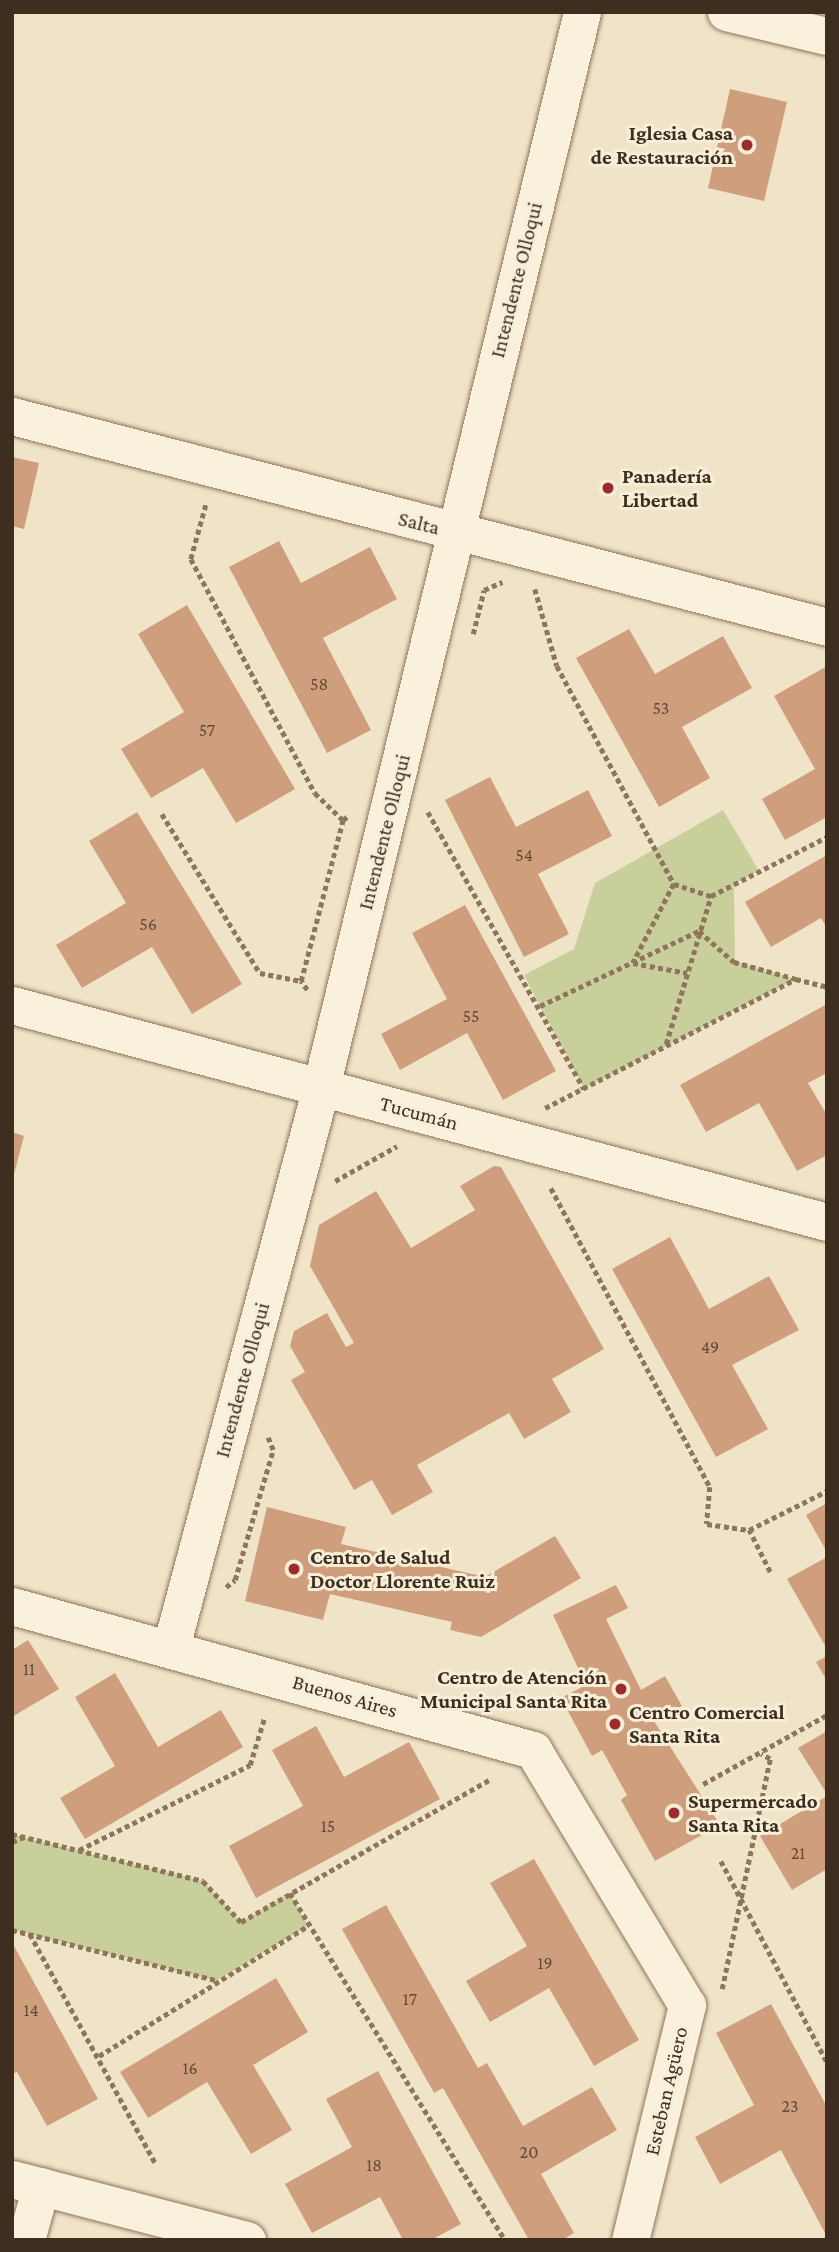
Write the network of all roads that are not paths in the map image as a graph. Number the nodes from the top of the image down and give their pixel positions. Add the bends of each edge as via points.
1 (582, 12) edge
2 (726, 12) edge
3 (827, 36) edge
4 (12, 416) edge
5 (458, 533) junction
6 (827, 627) edge
7 (12, 1005) edge
8 (321, 1087) junction
9 (827, 1222) edge
10 (12, 1606) edge
11 (171, 1647) junction
12 (608, 1878) joint
13 (26, 2183) edge
14 (26, 2240) edge
15 (247, 2240) edge
16 (630, 2240) edge

1 - 5 street, Intendente Olloqui via 464,491
2 - 3 street
4 - 5 street, Salta
5 - 6 street, Salta
5 - 8 street, Intendente Olloqui
7 - 8 street, Tucumán
8 - 9 street, Tucumán
8 - 11 street, Intendente Olloqui
10 - 11 street, Buenos Aires
11 - 12 street, Buenos Aires via 533,1750
12 - 16 street, Esteban Agüero via 687,2005
13 - 14 street
13 - 15 street

